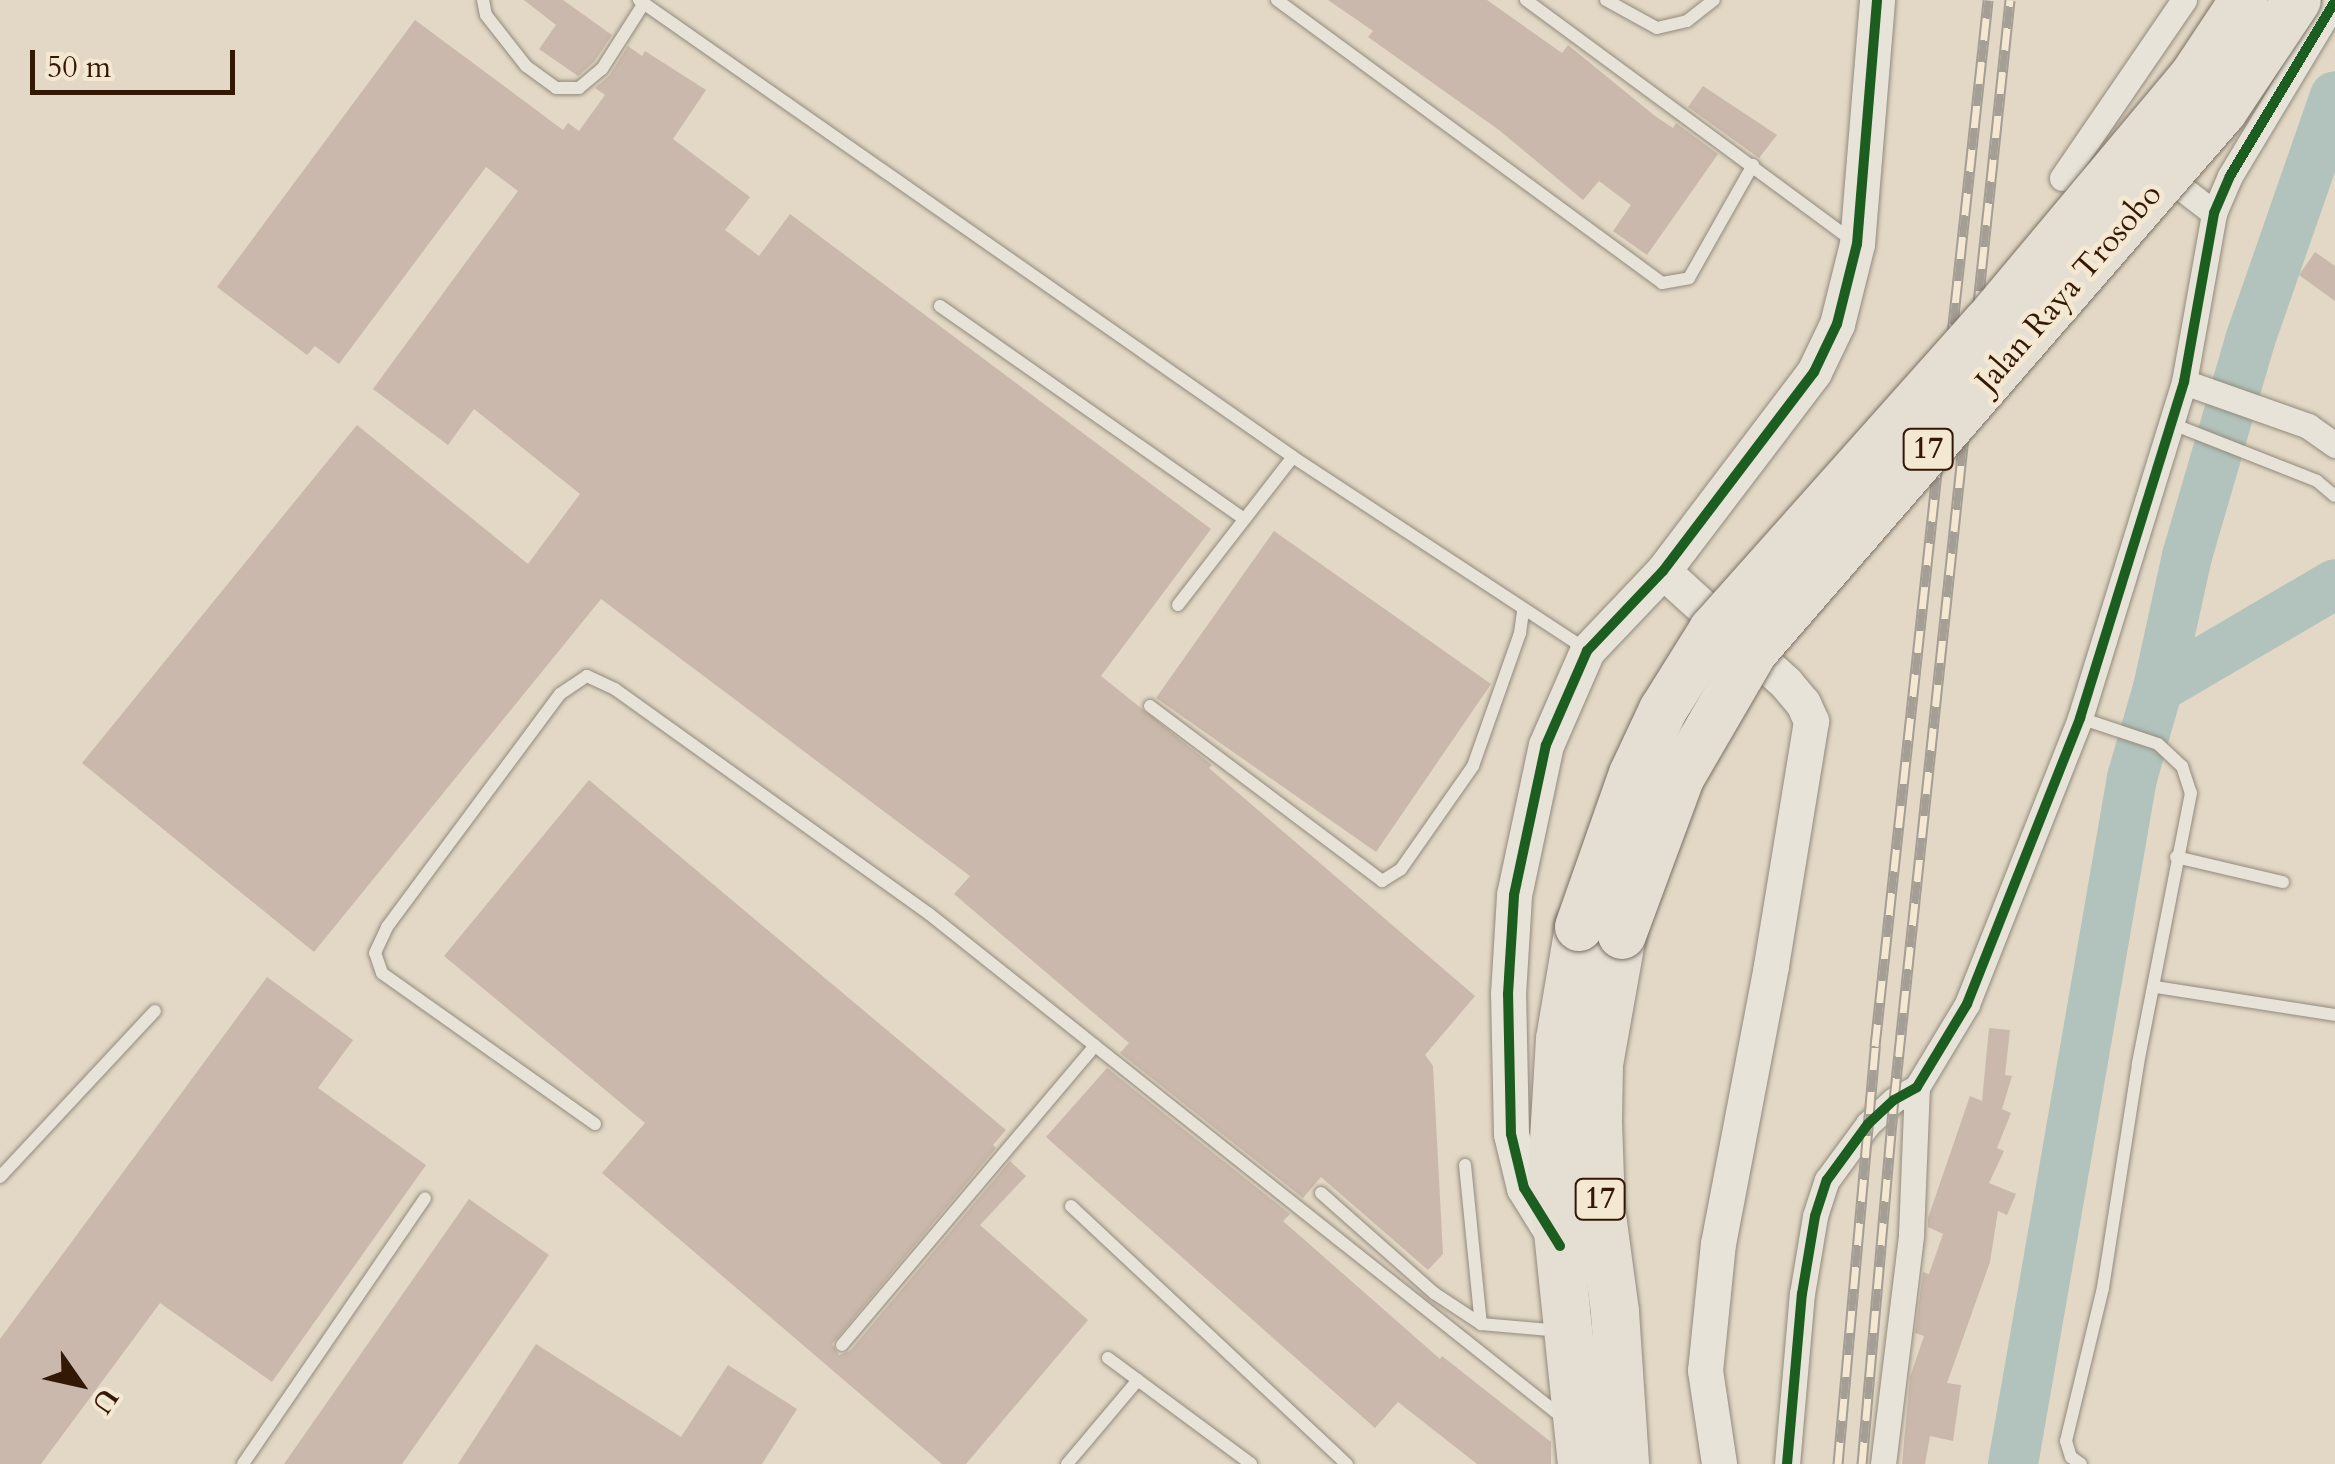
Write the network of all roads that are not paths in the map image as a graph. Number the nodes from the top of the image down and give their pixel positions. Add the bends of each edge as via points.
1 (484, 0) edge
2 (1277, 0) edge
3 (1526, 0) edge
4 (1606, 0) edge
5 (1714, 0) edge
6 (1877, 0) edge
7 (2184, 0) edge
8 (2244, 0) edge
9 (2297, 0) edge
10 (2335, 1) edge
11 (641, 2) edge
12 (2099, 126) junction
13 (1753, 165) junction
14 (2062, 178) dead end
15 (2214, 212) junction
16 (1857, 244) junction
17 (940, 306) dead end
18 (2184, 382) junction
19 (2170, 423) junction
20 (2335, 444) edge
21 (1293, 457) junction
22 (2335, 496) edge
23 (1244, 519) junction
24 (1663, 571) junction
25 (1178, 605) dead end
26 (1522, 612) junction
27 (1587, 651) junction
28 (1150, 706) dead end
29 (2088, 719) junction
30 (2176, 857) junction
31 (2283, 882) dead end
32 (1600, 931) junction
33 (2156, 987) junction
34 (155, 1010) dead end
35 (2335, 1015) edge
36 (1095, 1046) junction
37 (1917, 1087) junction
38 (595, 1124) dead end
39 (1465, 1165) dead end
40 (0, 1177) edge
41 (1321, 1193) dead end
42 (425, 1198) dead end
43 (1071, 1206) dead end
44 (1560, 1246) junction
45 (1481, 1324) junction
46 (1571, 1332) junction
47 (842, 1345) dead end
48 (1108, 1358) dead end
49 (1138, 1380) junction
50 (1581, 1447) edge
51 (243, 1464) edge
52 (1067, 1464) edge
53 (1251, 1464) edge
54 (1348, 1464) edge
55 (1625, 1464) edge
56 (1719, 1464) edge
57 (1786, 1464) edge
58 (1883, 1464) edge
59 (2081, 1464) edge

1 - 11 lane via 486,15 526,66 556,88 578,88 602,69
2 - 13 lane via 1662,283 1689,278
3 - 13 lane
4 - 5 lane via 1657,28 1687,21
6 - 16 street
7 - 12 street
8 - 32 highway, Jalan Raya Trosobo / 17, bridge via 2193,77 1987,324 1714,630 1663,710 1633,774
9 - 32 highway, Jalan Raya Trosobo / 17, bridge via 2224,111 1754,651
10 - 15 street
11 - 21 lane
12 - 14 street
12 - 15 street
13 - 16 lane
15 - 18 street
16 - 24 street via 1836,324 1814,372
17 - 23 lane
18 - 19 street
18 - 20 street via 2308,426
19 - 22 lane via 2317,480
19 - 29 street
21 - 23 lane
21 - 26 lane
23 - 25 lane
24 - 27 street
24 - 56 street via 1786,683 1810,721 1718,1243 1705,1370
26 - 27 lane
26 - 28 lane via 1473,766 1401,870 1382,881
27 - 44 street via 1546,745 1527,823 1508,994 1514,1162
29 - 30 lane via 2158,744 2182,766 2190,793
29 - 37 street via 1967,1004
30 - 31 lane
30 - 33 lane
32 - 44 highway, Jalan Raya Trosobo / 17 via 1560,1040 1553,1140
32 - 55 highway, Jalan Raya Trosobo / 17 via 1600,1208 1616,1312
33 - 35 lane
33 - 59 lane via 2104,1288 2066,1440
34 - 40 lane
36 - 38 lane via 928,913 588,676 560,694 387,926 375,954 382,973
36 - 47 lane
36 - 50 lane
37 - 57 street via 1868,1124 1827,1180 1802,1294
37 - 58 street via 1911,1235
39 - 45 lane
41 - 45 lane via 1434,1293
42 - 51 lane
43 - 54 lane
44 - 46 highway, Jalan Raya Trosobo / 17
45 - 46 lane
46 - 50 highway, Jalan Raya Trosobo / 17
48 - 49 lane
49 - 52 lane
49 - 53 lane

